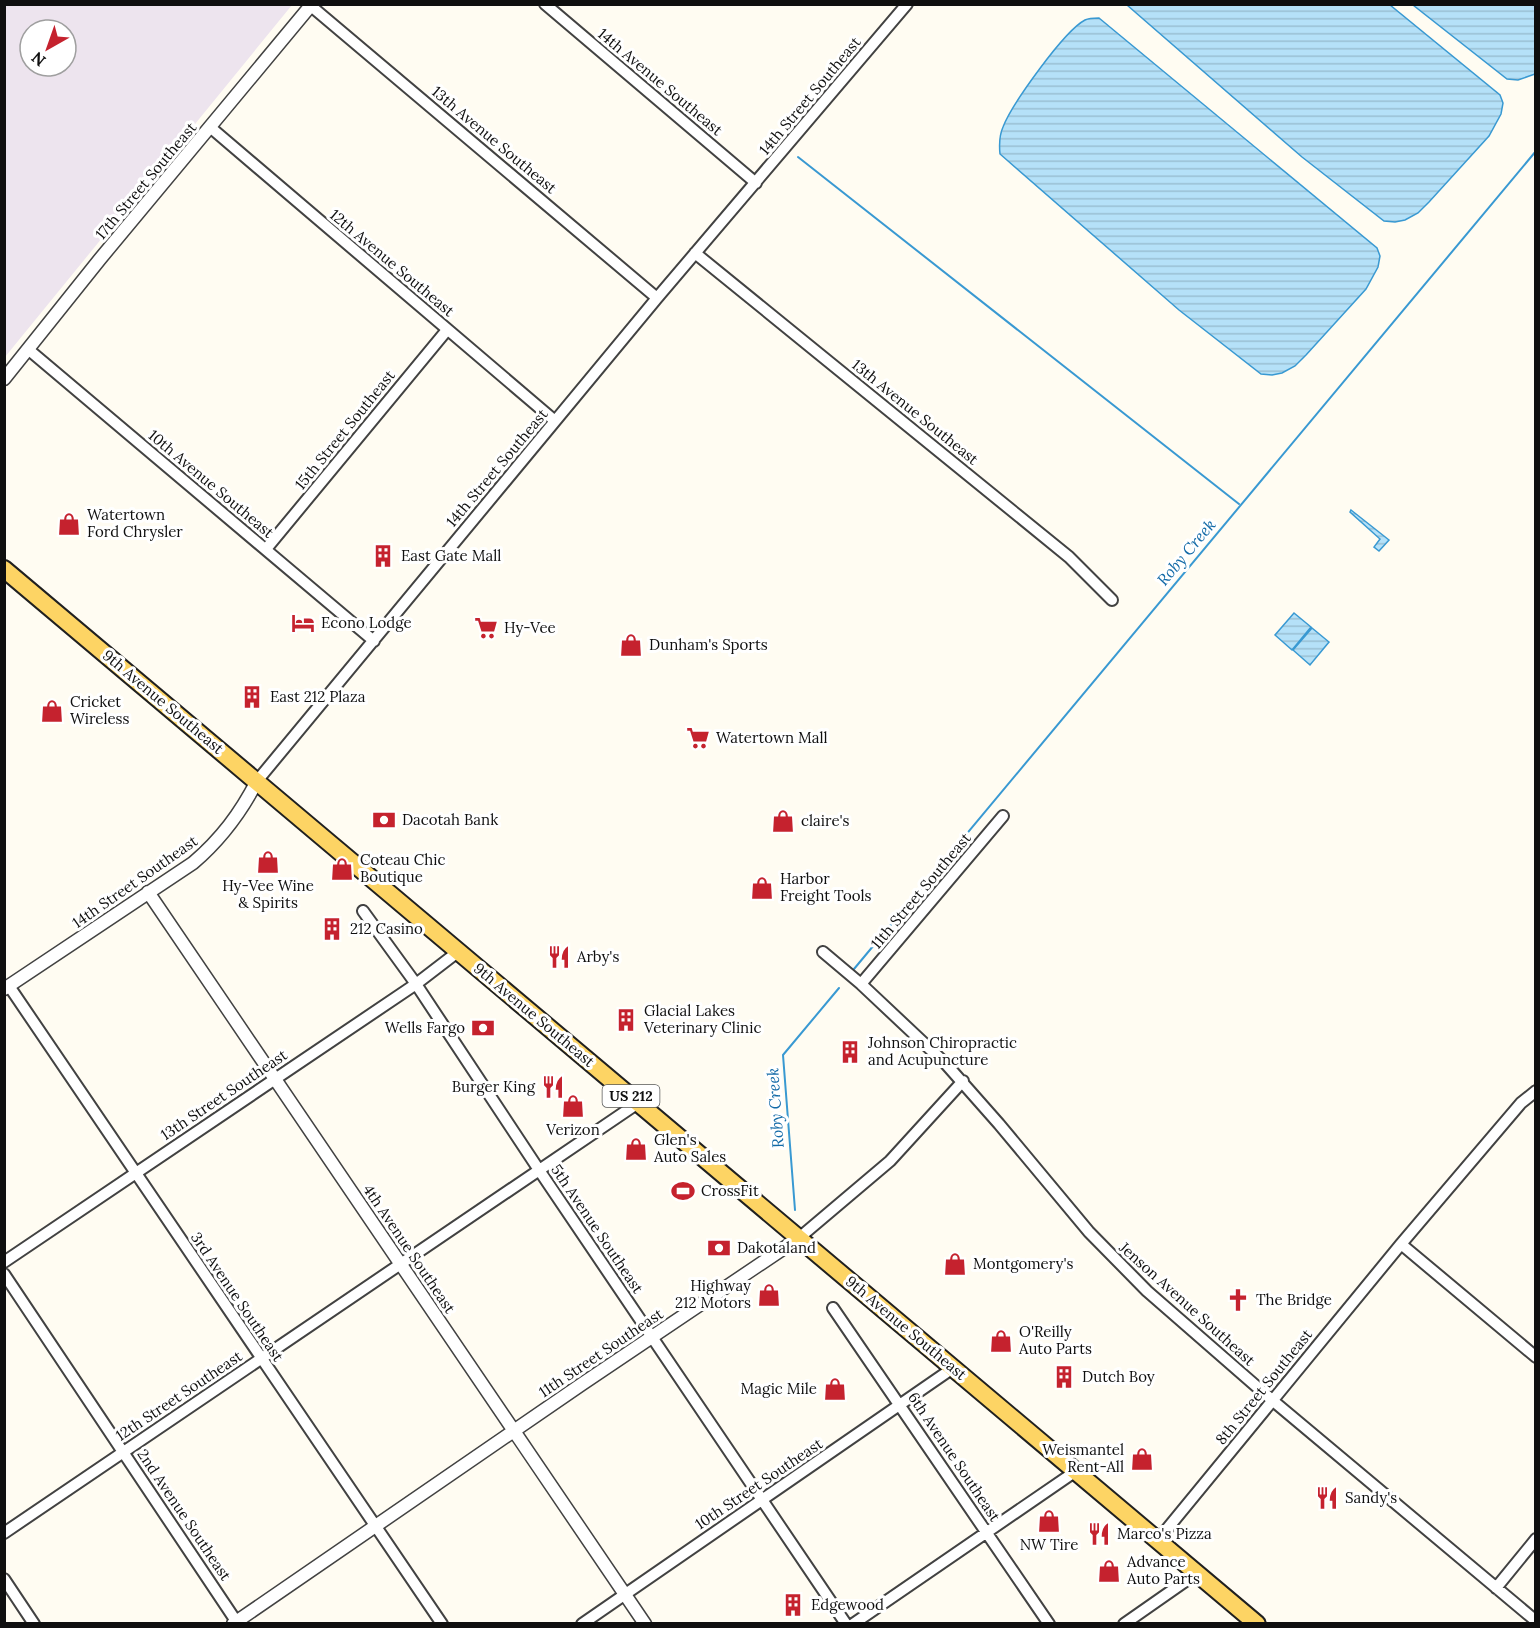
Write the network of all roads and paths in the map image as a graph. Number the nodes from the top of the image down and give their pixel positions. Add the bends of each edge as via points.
1 (545, 4) edge
2 (907, 4) edge
3 (312, 5) edge
4 (210, 128) junction
5 (756, 183) junction
6 (695, 253) junction
7 (657, 298) junction
8 (447, 330) junction
9 (29, 350) junction
10 (4, 379) edge
11 (555, 421) junction
12 (266, 549) junction
13 (4, 569) edge
14 (1112, 600) dead end
15 (374, 641) junction
16 (257, 782) junction
17 (1004, 816) dead end
18 (148, 892) junction
19 (363, 911) dead end
20 (459, 951) junction
21 (823, 952) dead end
22 (416, 984) junction
23 (861, 984) junction
24 (7, 988) edge
25 (275, 1079) junction
26 (963, 1081) junction
27 (1536, 1091) edge
28 (638, 1102) junction
29 (539, 1170) junction
30 (135, 1172) junction
31 (799, 1238) junction
32 (1401, 1244) junction
33 (4, 1262) edge
34 (401, 1265) junction
35 (4, 1274) edge
36 (833, 1308) dead end
37 (652, 1336) junction
38 (1536, 1357) edge
39 (261, 1359) junction
40 (953, 1368) junction
41 (1272, 1400) junction
42 (901, 1405) junction
43 (514, 1431) junction
44 (123, 1452) junction
45 (1076, 1471) junction
46 (763, 1500) junction
47 (375, 1527) junction
48 (986, 1532) junction
49 (4, 1533) edge
50 (1536, 1539) edge
51 (1158, 1540) junction
52 (1197, 1573) junction
53 (4, 1579) edge
54 (1496, 1588) junction
55 (625, 1594) junction
56 (1536, 1621) edge
57 (34, 1623) edge
58 (236, 1623) edge
59 (442, 1623) edge
60 (582, 1623) edge
61 (645, 1623) edge
62 (846, 1623) edge
63 (853, 1623) edge
64 (1049, 1623) edge
65 (1124, 1623) edge
66 (1257, 1623) edge

1 - 5 street, 14th Avenue Southeast
2 - 5 street, 14th Street Southeast
3 - 4 street, 17th Street Southeast
3 - 7 street, 13th Avenue Southeast
4 - 8 street, 12th Avenue Southeast
4 - 9 street, 17th Street Southeast
5 - 6 street, 14th Street Southeast
6 - 7 street, 14th Street Southeast
6 - 14 street, 13th Avenue Southeast via 1070,557
7 - 11 street, 14th Street Southeast
8 - 11 street, 12th Avenue Southeast
8 - 12 street, 15th Street Southeast
9 - 10 street, 17th Street Southeast
9 - 12 street, 10th Avenue Southeast
11 - 15 street, 14th Street Southeast
12 - 15 street, 10th Avenue Southeast
13 - 16 main road, 9th Avenue Southeast / US 212
15 - 16 street, 14th Street Southeast
16 - 18 street, 14th Street Southeast via 231,825 207,852
16 - 20 main road, 9th Avenue Southeast / US 212
17 - 23 street, 11th Street Southeast
18 - 24 street, 14th Street Southeast
18 - 25 street, 4th Avenue Southeast
19 - 22 street, 5th Avenue Southeast
20 - 22 street, 13th Street Southeast
20 - 28 main road, 9th Avenue Southeast / US 212
21 - 23 street, Jenson Avenue Southeast
22 - 25 street, 13th Street Southeast
22 - 29 street, 5th Avenue Southeast
23 - 26 street, Jenson Avenue Southeast
24 - 30 street, 3rd Avenue Southeast
25 - 30 street, 13th Street Southeast
25 - 34 street, 4th Avenue Southeast
26 - 31 street, 11th Street Southeast via 890,1161
26 - 41 street, Jenson Avenue Southeast via 1116,1261
27 - 32 street, 8th Street Southeast via 1521,1103
28 - 29 street, 12th Street Southeast
28 - 31 main road, 9th Avenue Southeast / US 212
29 - 34 street, 12th Street Southeast
29 - 37 street, 5th Avenue Southeast
30 - 33 street, 13th Street Southeast
30 - 39 street, 3rd Avenue Southeast
31 - 37 street, 11th Street Southeast
31 - 40 main road, 9th Avenue Southeast / US 212
32 - 38 street
32 - 41 street, 8th Street Southeast
34 - 39 street, 12th Street Southeast
34 - 43 street, 4th Avenue Southeast
35 - 44 street, 2nd Avenue Southeast
36 - 42 street, 6th Avenue Southeast
37 - 43 street, 11th Street Southeast
37 - 46 street, 5th Avenue Southeast
39 - 44 street, 12th Street Southeast
39 - 47 street, 3rd Avenue Southeast
40 - 42 street, 10th Street Southeast
40 - 45 main road, 9th Avenue Southeast / US 212
41 - 51 street, 8th Street Southeast
41 - 54 street, Jenson Avenue Southeast
42 - 46 street, 10th Street Southeast
42 - 48 street, 6th Avenue Southeast
43 - 47 street, 11th Street Southeast
43 - 55 street, 4th Avenue Southeast
44 - 49 street, 12th Street Southeast
44 - 58 street, 2nd Avenue Southeast
45 - 48 street
45 - 51 main road, 9th Avenue Southeast / US 212
46 - 55 street, 10th Street Southeast
46 - 62 street, 5th Avenue Southeast
47 - 58 street, 11th Street Southeast
47 - 59 street, 3rd Avenue Southeast
48 - 63 street
48 - 64 street, 6th Avenue Southeast
50 - 54 street
51 - 52 main road, 9th Avenue Southeast / US 212
52 - 65 street
52 - 66 main road, 9th Avenue Southeast / US 212
53 - 57 street
54 - 56 street, Jenson Avenue Southeast
55 - 60 street, 10th Street Southeast
55 - 61 street, 4th Avenue Southeast

